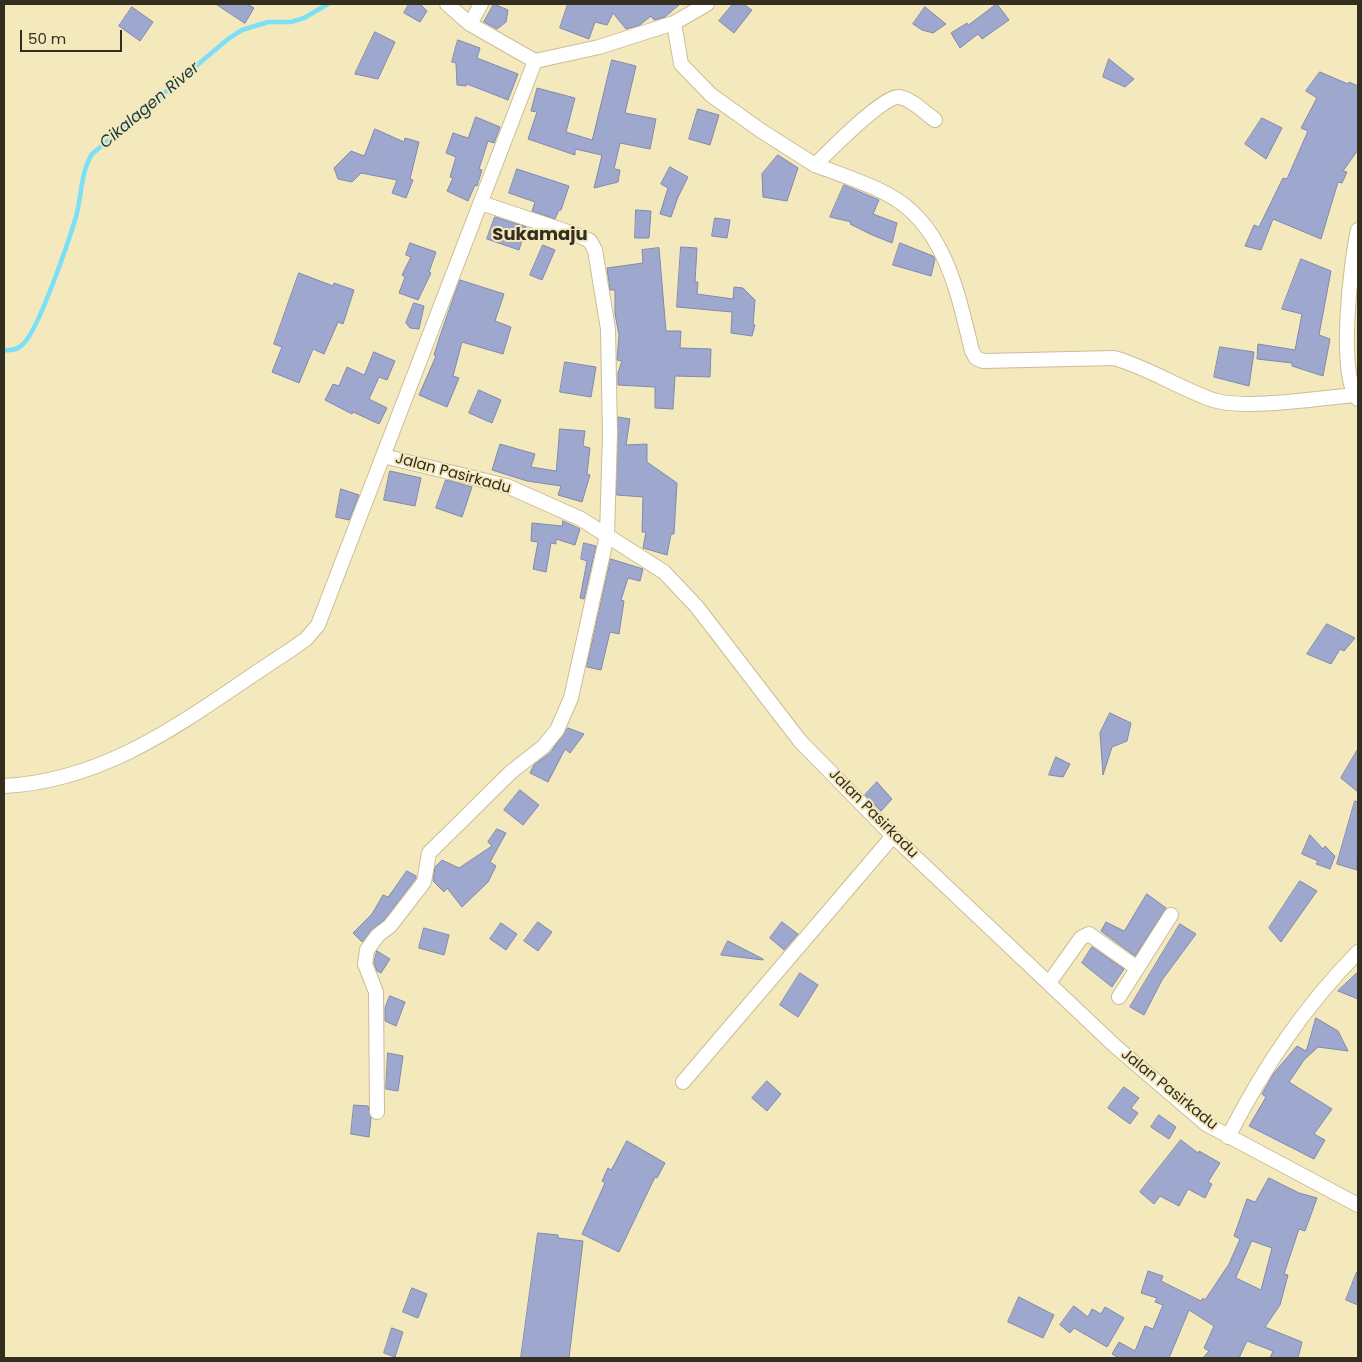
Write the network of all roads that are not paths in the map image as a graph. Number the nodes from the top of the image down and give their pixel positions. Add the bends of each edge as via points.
1 (447, 4) edge
2 (481, 4) edge
3 (707, 4) edge
4 (674, 23) junction
5 (470, 24) junction
6 (535, 61) junction
7 (935, 120) dead end
8 (816, 164) junction
9 (481, 203) junction
10 (1358, 230) edge
11 (1357, 397) edge
12 (384, 456) junction
13 (607, 535) junction
14 (4, 786) edge
15 (893, 836) junction
16 (1170, 915) dead end
17 (1358, 952) edge
18 (1137, 968) junction
19 (1049, 984) junction
20 (1119, 997) dead end
21 (683, 1082) dead end
22 (377, 1112) dead end
23 (1228, 1137) junction
24 (1358, 1206) edge

1 - 5 street
2 - 5 street
3 - 4 street
4 - 6 street via 599,47
4 - 8 street via 681,64 705,89 760,130
5 - 6 street
6 - 9 street
7 - 8 street via 908,101 894,97 847,133
8 - 11 street via 888,194 911,211 924,226 949,268 976,358 983,361 1114,358 1214,400 1235,405
9 - 12 street
9 - 13 street via 580,236 590,241 595,250 608,329 610,434
10 - 11 street via 1349,279 1348,336 1350,372
12 - 13 street, Jalan Pasirkadu via 507,486
12 - 14 street via 328,604 318,625 306,638 155,739 105,764 67,776
13 - 15 street, Jalan Pasirkadu via 664,572 697,607 800,741
13 - 22 street via 571,698 557,730 543,747 490,792 429,853 424,882 367,950 365,964 376,992
15 - 19 street, Jalan Pasirkadu
15 - 21 street
16 - 18 street
17 - 23 street via 1328,983 1274,1054
18 - 19 street via 1090,934 1081,938
18 - 20 street
19 - 23 street, Jalan Pasirkadu via 1206,1124
23 - 24 street, Jalan Pasirkadu

